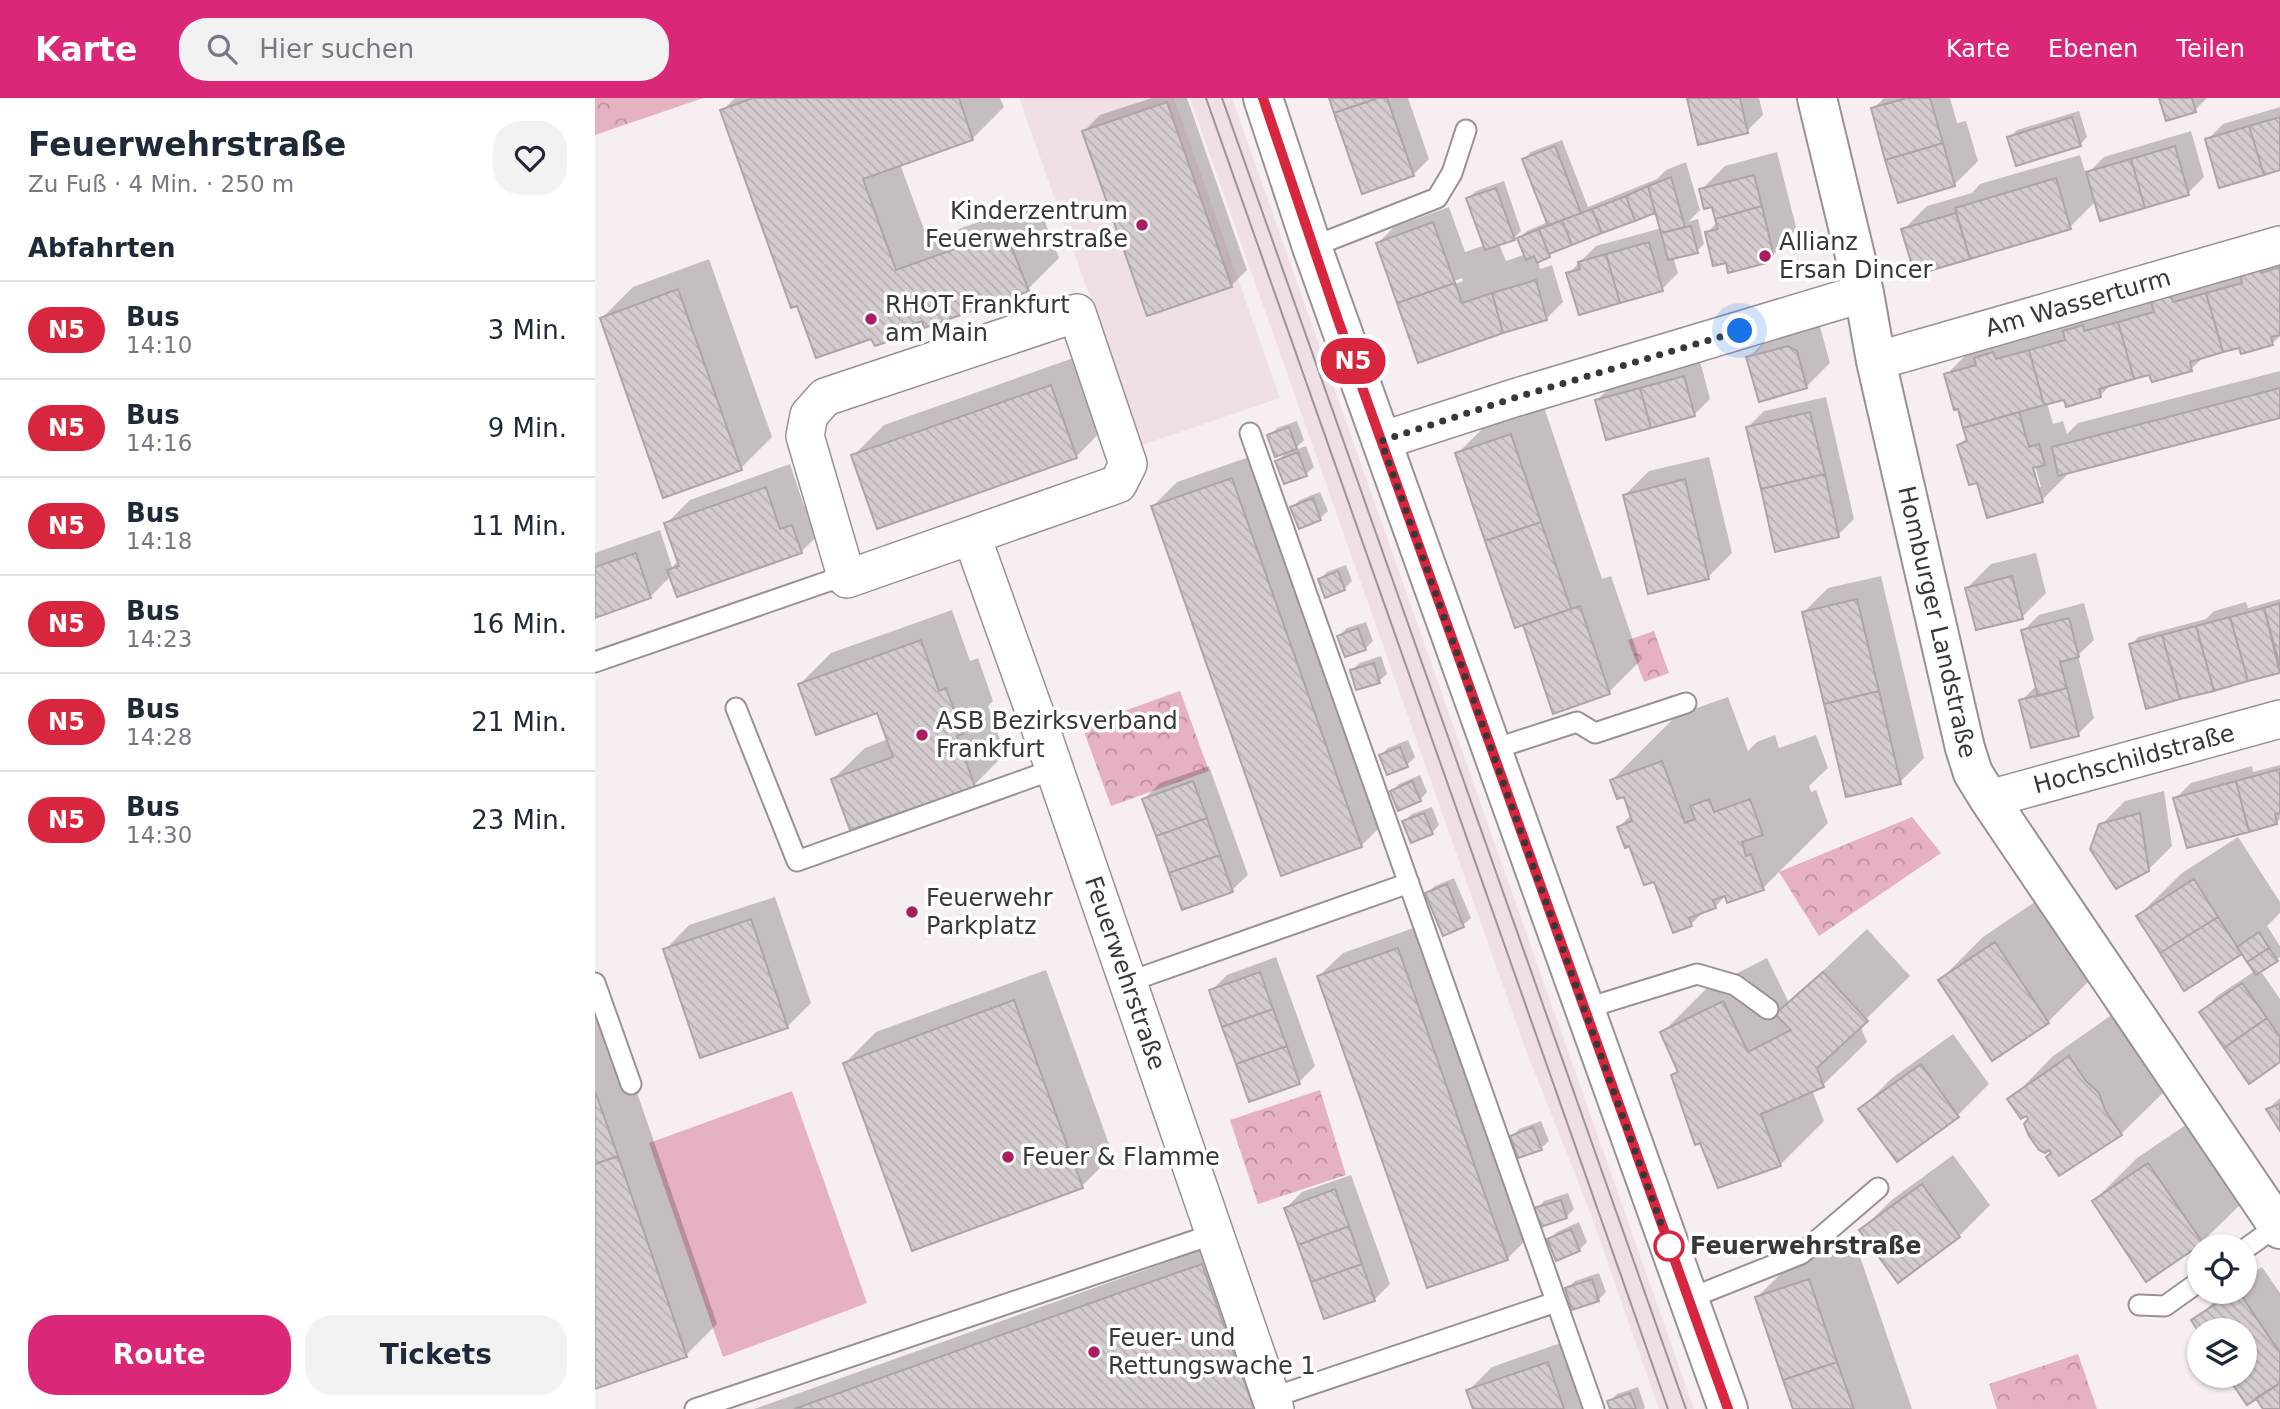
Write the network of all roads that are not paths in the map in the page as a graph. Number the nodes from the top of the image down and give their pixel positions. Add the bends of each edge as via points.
1 (1263, 98) edge
2 (1817, 98) edge
3 (1466, 130) dead end
4 (2280, 245) edge
5 (1312, 247) junction
6 (1864, 293) junction
7 (1876, 360) junction
8 (1250, 433) dead end
9 (1381, 441) junction
10 (972, 537) junction
11 (847, 579) junction
12 (595, 662) edge
13 (1686, 703) dead end
14 (736, 708) dead end
15 (2280, 719) edge
16 (1491, 750) junction
17 (1055, 769) junction
18 (1989, 799) junction
19 (1409, 883) junction
20 (1128, 982) junction
21 (595, 983) edge
22 (1584, 1009) junction
23 (1768, 1009) dead end
24 (631, 1084) dead end
25 (1878, 1188) dead end
26 (2275, 1215) edge
27 (1214, 1234) junction
28 (2257, 1235) edge
29 (2187, 1290) edge
30 (1688, 1299) junction
31 (1556, 1302) junction
32 (2139, 1304) dead end
33 (1273, 1404) edge
34 (695, 1409) edge
35 (1594, 1409) edge
36 (1728, 1409) edge

1 - 5 main road
2 - 6 main road, Homburger Landstraße
3 - 5 lane via 1453,173 1437,198
4 - 7 street, Am Wasserturm
5 - 9 main road
6 - 7 main road, Homburger Landstraße
6 - 9 street
7 - 18 main road, Homburger Landstraße via 1965,748
8 - 19 lane
9 - 16 main road
10 - 11 street
10 - 11 street via 1118,484 1128,464 1077,313 825,397 809,415 805,436
10 - 17 street, Feuerwehrstraße
11 - 12 lane via 829,581
13 - 16 lane via 1595,733 1577,722
14 - 17 lane via 797,862
15 - 18 street, Hochschildstraße
16 - 22 main road
17 - 20 street, Feuerwehrstraße
18 - 26 main road, Homburger Landstraße
19 - 20 lane
19 - 31 lane
20 - 27 street, Feuerwehrstraße
21 - 24 lane
22 - 23 lane via 1697,974 1735,985
22 - 30 main road
25 - 30 lane via 1801,1254
26 - 28 lane
27 - 33 street, Feuerwehrstraße
27 - 34 lane
29 - 32 lane via 2165,1306
30 - 36 main road
31 - 33 lane
31 - 35 lane

